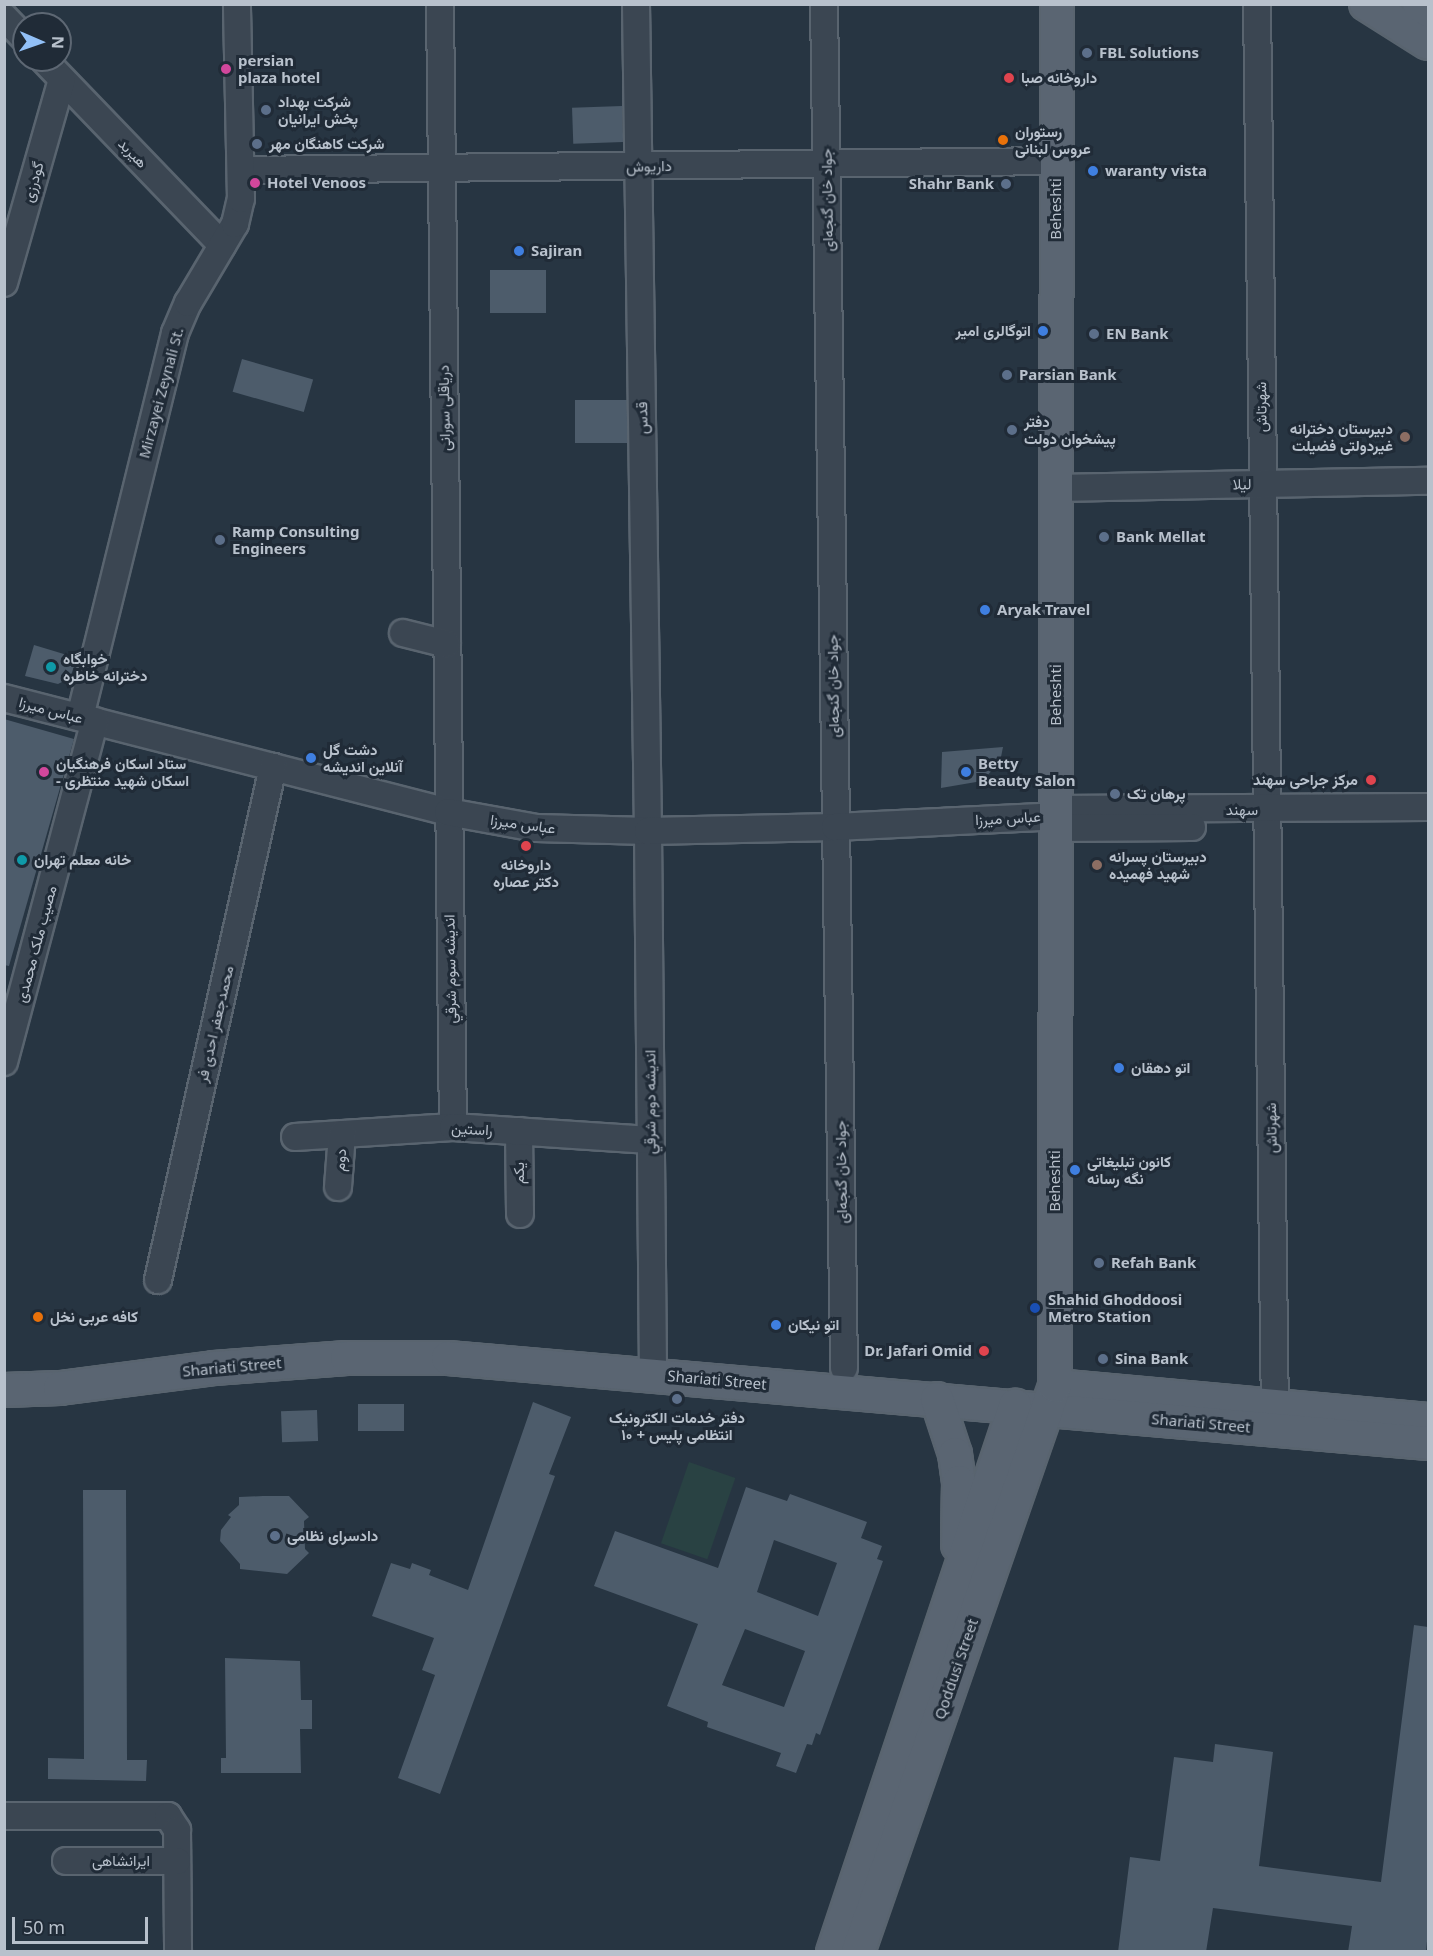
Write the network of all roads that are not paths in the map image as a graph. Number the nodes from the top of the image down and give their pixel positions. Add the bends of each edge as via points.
1 (237, 4) edge
2 (440, 4) edge
3 (636, 4) edge
4 (824, 4) edge
5 (1057, 4) edge
6 (1257, 4) edge
7 (1366, 4) edge
8 (1419, 4) edge
9 (1428, 10) edge
10 (1428, 43) edge
11 (55, 72) edge
12 (62, 80) junction
13 (1057, 161) junction
14 (826, 164) junction
15 (638, 166) junction
16 (442, 168) junction
17 (241, 170) junction
18 (222, 245) junction
19 (4, 283) edge
20 (1428, 481) edge
21 (1262, 484) junction
22 (1056, 488) junction
23 (402, 633) dead end
24 (447, 644) junction
25 (4, 698) edge
26 (88, 719) junction
27 (273, 767) junction
28 (1428, 807) edge
29 (448, 812) junction
30 (1051, 817) junction
31 (1268, 818) junction
32 (835, 826) junction
33 (648, 831) junction
34 (4, 1062) edge
35 (453, 1127) junction
36 (519, 1131) junction
37 (342, 1134) junction
38 (295, 1137) dead end
39 (650, 1140) junction
40 (338, 1187) dead end
41 (520, 1214) dead end
42 (158, 1280) dead end
43 (652, 1374) junction
44 (844, 1380) junction
45 (8, 1391) edge
46 (1050, 1398) junction
47 (937, 1399) junction
48 (1015, 1406) junction
49 (1275, 1418) junction
50 (1428, 1420) edge
51 (1428, 1443) edge
52 (956, 1581) junction
53 (4, 1816) edge
54 (66, 1861) dead end
55 (177, 1861) junction
56 (178, 1952) edge
57 (833, 1952) edge
58 (858, 1952) edge

1 - 17 street, Mirzayei Zeynali St.
2 - 16 street, دریاقلی سورانی
3 - 15 street, قدس
4 - 14 street, جواد خان گنجه‌ای
5 - 13 main road, Beheshti
6 - 21 street, شهرتاش
7 - 10 main road
8 - 9 main road
11 - 12 street, هیربد
12 - 18 street, هیربد
12 - 19 street, گودرزی
13 - 14 street, داریوش
13 - 22 main road, Beheshti
14 - 15 street, داریوش
14 - 32 street, جواد خان گنجه‌ای
15 - 16 street, داریوش
15 - 33 street, قدس
16 - 17 street, داریوش
16 - 24 street, دریاقلی سورانی
17 - 18 street, Mirzayei Zeynali St. via 241,199 235,224
18 - 26 street, Mirzayei Zeynali St. via 175,333
20 - 21 street, لیلا
21 - 22 street, لیلا
21 - 31 street, شهرتاش
22 - 30 main road, Beheshti
23 - 24 street
24 - 29 street, دریاقلی سورانی
25 - 26 street, عباس میرزا
26 - 27 street, عباس میرزا
26 - 34 street, مصیب ملک محمدی
27 - 29 street, عباس میرزا
27 - 42 street, محمدجعفر احدی فر
28 - 31 street, سهند
29 - 33 street, عباس میرزا via 536,828
29 - 35 street, اندیشه سوم شرقي
30 - 31 street, سهند
30 - 32 street, عباس میرزا
30 - 46 main road, Beheshti
31 - 49 street, شهرتاش
32 - 33 street, عباس میرزا
32 - 44 street, جواد خان گنجه‌ای
33 - 39 street, انديشه دوم شرقي
35 - 36 street, راستین
35 - 37 street, راستین
36 - 39 street, راستین
36 - 41 street, یکم
37 - 38 street, راستین
37 - 40 street, دوم
39 - 43 street, انديشه دوم شرقي
43 - 44 main road, Shariati Street
43 - 45 main road, Shariati Street via 448,1358 347,1358
44 - 47 main road, Shariati Street
46 - 48 main road, Shariati Street
46 - 49 main road, Shariati Street
46 - 58 main road, Qoddusi Street
47 - 48 main road, Shariati Street
47 - 52 main road via 953,1446 959,1482
48 - 52 main road, Qoddusi Street
49 - 50 main road, Shariati Street
49 - 51 main road, Shariati Street
52 - 57 main road, Qoddusi Street
53 - 55 street via 168,1816 177,1830
54 - 55 street, ایرانشاهی
55 - 56 street

